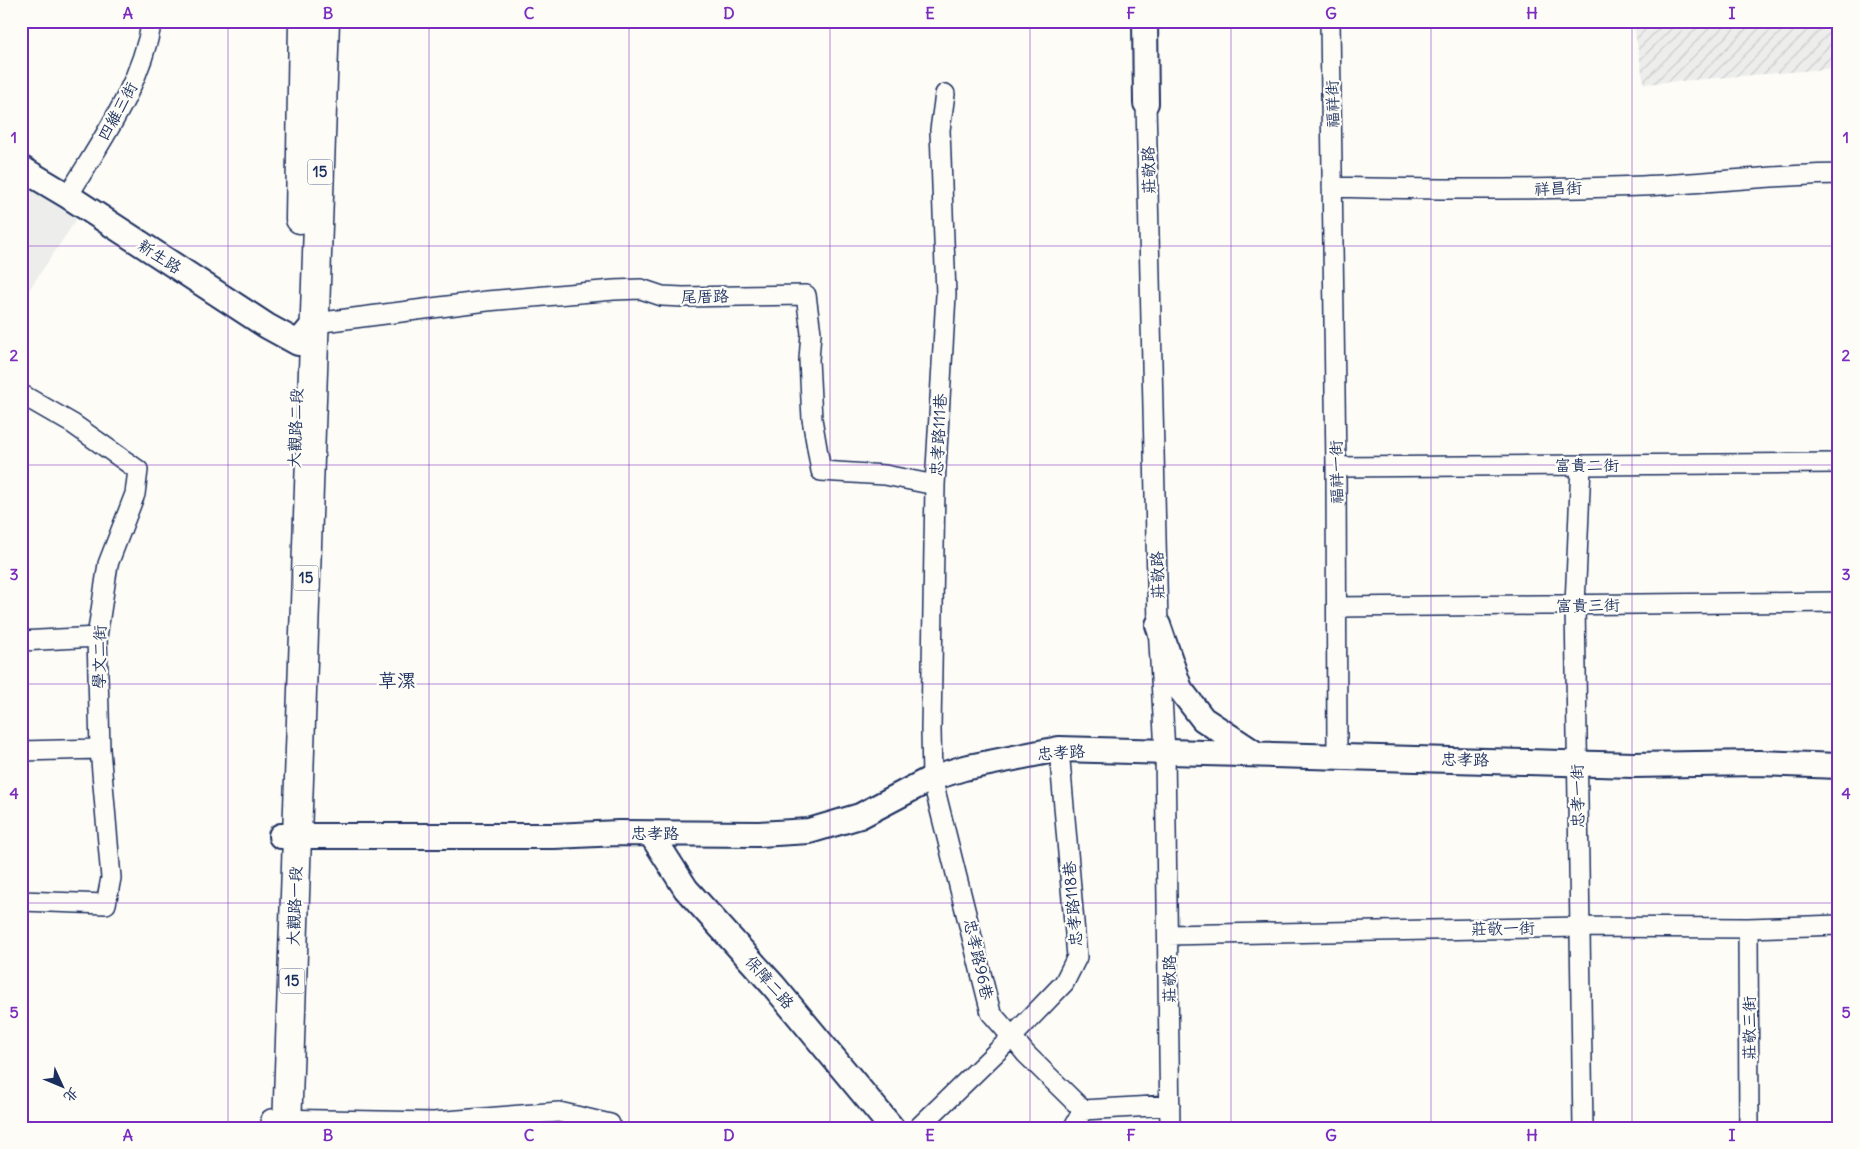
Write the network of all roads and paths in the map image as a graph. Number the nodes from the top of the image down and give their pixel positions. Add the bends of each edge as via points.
1 (152, 21) edge
2 (304, 21) edge
3 (325, 21) edge
4 (1144, 21) edge
5 (1330, 21) edge
6 (945, 94) dead end
7 (1146, 102) joint
8 (21, 168) edge
9 (1839, 174) edge
10 (1332, 187) junction
11 (68, 196) junction
12 (315, 323) junction
13 (298, 343) junction
14 (21, 394) edge
15 (1839, 464) edge
16 (1581, 465) junction
17 (1336, 467) junction
18 (935, 485) junction
19 (1839, 602) edge
20 (1575, 605) junction
21 (1337, 607) junction
22 (1158, 624) junction
23 (97, 637) junction
24 (21, 641) edge
25 (1060, 748) junction
26 (100, 749) junction
27 (21, 751) edge
28 (1164, 752) junction
29 (1256, 754) junction
30 (1337, 757) junction
31 (1577, 762) junction
32 (1839, 766) edge
33 (932, 778) junction
34 (651, 834) junction
35 (289, 835) junction
36 (21, 901) edge
37 (1839, 925) edge
38 (1579, 927) junction
39 (1748, 928) junction
40 (1168, 935) junction
41 (1012, 1037) junction
42 (1170, 1105) junction
43 (1083, 1110) junction
44 (279, 1123) edge
45 (611, 1128) edge
46 (892, 1128) edge
47 (918, 1128) edge
48 (1073, 1128) edge
49 (1170, 1128) edge
50 (1583, 1128) edge
51 (1749, 1128) edge

1 - 11 street, 四維三街 via 147,51 128,96
2 - 13 main road, 大觀路二段 / 15
3 - 12 main road, 大觀路二段 / 15
4 - 7 street, 莊敬路
5 - 10 street, 福祥街
6 - 18 street, 忠孝路111巷 via 940,130 946,295
7 - 22 street, 莊敬路
8 - 11 street, 新生路
9 - 10 street, 祥昌街 via 1644,186 1476,191
10 - 17 street, 福祥一街
11 - 13 street, 新生路
12 - 13 street
12 - 18 street, 尾厝路 via 488,301 614,290 641,289 662,296 806,296 811,333 812,419 821,471 885,475
12 - 35 main road, 大觀路二段 / 15
13 - 35 main road, 大觀路二段 / 15 via 284,804
14 - 23 street, 學文二街 via 73,424 138,470 135,494 108,564
15 - 16 street, 富貴二街
16 - 17 street, 富貴二街
16 - 20 street, 忠孝一街
17 - 21 street, 福祥一街
18 - 33 street, 忠孝路111巷
19 - 20 street, 富貴三街
20 - 21 street, 富貴三街
20 - 31 street, 忠孝一街
21 - 30 street, 福祥一街
22 - 28 street, 莊敬路
22 - 29 street via 1180,689 1203,719
23 - 24 street
23 - 26 street, 學文二街
25 - 28 street, 忠孝路
25 - 33 street, 忠孝路 via 972,766
25 - 41 street, 忠孝路118巷 via 1077,957 1064,983
26 - 27 street
26 - 36 street, 學文二街 via 110,878 106,904
28 - 29 street, 忠孝路
28 - 40 street, 莊敬路
29 - 30 street, 忠孝路
30 - 31 street, 忠孝路
31 - 32 street, 忠孝路
31 - 38 street, 忠孝一街
33 - 34 street, 忠孝路 via 860,816 809,831
33 - 41 street, 忠孝路96巷 via 991,1013
34 - 35 street, 忠孝路
34 - 46 street, 保障二路 via 686,889 773,985
35 - 44 main road, 大觀路一段 / 15
37 - 39 street, 莊敬一街
38 - 39 street, 莊敬一街
38 - 40 street, 莊敬一街
38 - 50 street, 忠孝一街
39 - 51 street, 莊敬三街
40 - 42 street, 莊敬路
41 - 43 street, 忠孝路96巷
41 - 47 street
42 - 43 street
42 - 49 street, 莊敬路
43 - 48 street
44 - 45 street via 433,1122 559,1112 610,1124

